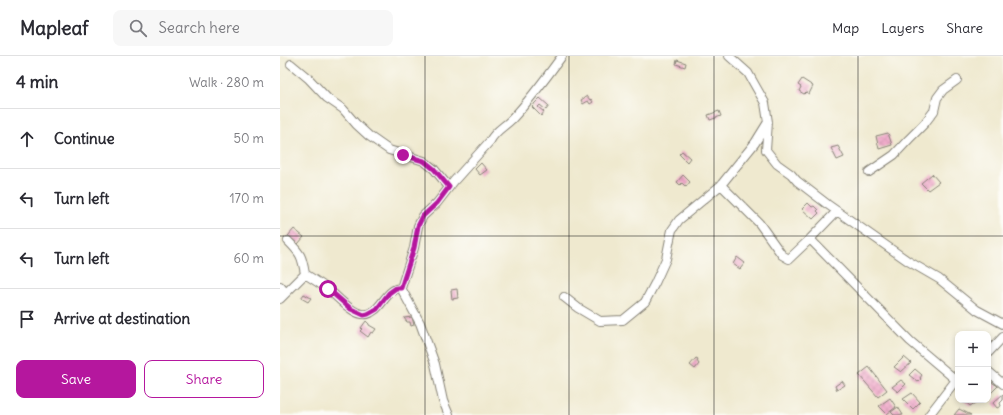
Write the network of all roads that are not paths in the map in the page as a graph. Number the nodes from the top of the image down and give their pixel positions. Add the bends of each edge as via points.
1 (562, 56) edge
2 (729, 56) edge
3 (291, 64) dead end
4 (957, 80) dead end
5 (768, 122) junction
6 (869, 172) dead end
7 (721, 185) junction
8 (449, 187) junction
9 (837, 211) junction
10 (810, 239) junction
11 (288, 240) dead end
12 (305, 274) junction
13 (280, 286) edge
14 (401, 288) junction
15 (283, 292) edge
16 (564, 297) dead end
17 (280, 299) edge
18 (1003, 324) edge
19 (1003, 337) edge
20 (991, 350) edge
21 (991, 374) edge
22 (955, 377) edge
23 (955, 382) edge
24 (1003, 384) edge
25 (449, 415) edge
26 (929, 415) edge

1 - 8 street via 528,101 494,134
2 - 5 street via 748,74 765,103
3 - 8 street via 326,98 342,108 369,136 389,150 424,161
4 - 6 street via 936,98 934,111 924,124 894,155
5 - 7 street via 755,143
5 - 9 street via 766,150 777,164
7 - 10 street via 759,223 782,255 789,259
7 - 16 street via 679,220 672,230 666,259 645,302 623,320 600,321
8 - 14 street via 423,216 418,226
9 - 10 street
9 - 18 street via 908,261 939,279 977,310
10 - 22 street via 910,341
11 - 12 street via 298,251
12 - 14 street via 351,309 364,315 377,309 389,293
12 - 15 street
13 - 15 street
14 - 25 street via 420,323
15 - 17 street
19 - 20 street
21 - 24 street
23 - 26 street

